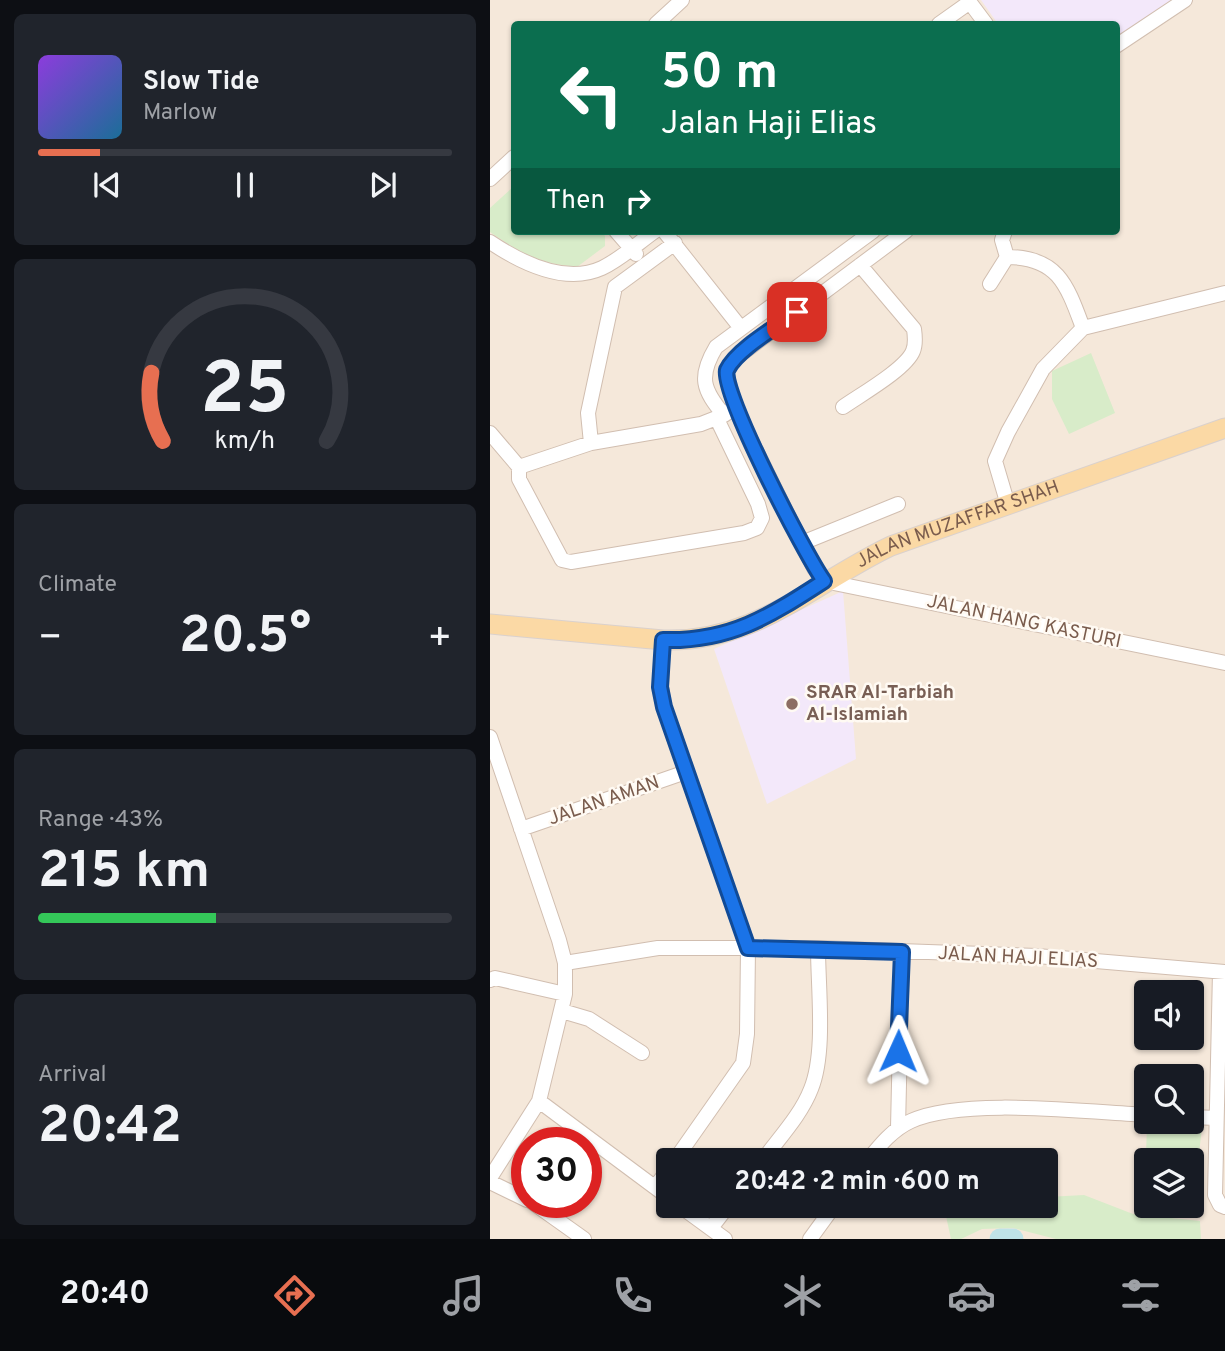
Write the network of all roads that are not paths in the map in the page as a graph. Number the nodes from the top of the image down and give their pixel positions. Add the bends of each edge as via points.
1 (682, 0) edge
2 (1185, 0) edge
3 (969, 1) edge
4 (659, 21) edge
5 (943, 21) edge
6 (984, 21) edge
7 (1120, 43) edge
8 (511, 160) edge
9 (490, 179) edge
10 (620, 235) edge
11 (649, 235) edge
12 (668, 235) edge
13 (867, 235) edge
14 (901, 235) edge
15 (1004, 235) edge
16 (490, 242) edge
17 (675, 243) junction
18 (631, 248) junction
19 (1007, 257) junction
20 (645, 265) junction
21 (860, 265) junction
22 (990, 284) dead end
23 (1225, 293) edge
24 (740, 327) junction
25 (1083, 328) junction
26 (843, 407) dead end
27 (725, 414) junction
28 (1225, 428) edge
29 (493, 443) edge
30 (591, 443) junction
31 (519, 467) junction
32 (898, 504) dead end
33 (1008, 505) junction
34 (802, 543) junction
35 (824, 581) junction
36 (490, 624) edge
37 (663, 640) junction
38 (1225, 663) edge
39 (490, 737) edge
40 (686, 772) junction
41 (521, 829) junction
42 (748, 948) junction
43 (818, 948) junction
44 (902, 952) junction
45 (565, 963) junction
46 (1222, 972) edge
47 (490, 980) edge
48 (565, 994) junction
49 (562, 1011) junction
50 (642, 1054) dead end
51 (539, 1101) junction
52 (1134, 1114) edge
53 (1204, 1118) edge
54 (1216, 1118) junction
55 (898, 1128) junction
56 (683, 1148) edge
57 (772, 1148) edge
58 (879, 1148) edge
59 (490, 1180) edge
60 (655, 1187) edge
61 (511, 1191) edge
62 (1223, 1206) edge
63 (554, 1218) edge
64 (697, 1218) edge
65 (719, 1218) edge
66 (825, 1218) edge
67 (711, 1228) junction
68 (584, 1239) edge
69 (725, 1239) edge
70 (810, 1239) edge

1 - 4 street
2 - 7 street
3 - 5 street
3 - 6 street
8 - 9 street
10 - 18 street
11 - 18 street
12 - 17 street
13 - 24 street
14 - 21 street
15 - 19 street
16 - 18 street via 518,260 561,273 584,274 611,264
17 - 20 street
17 - 24 street
18 - 20 street
19 - 22 street
19 - 25 street via 1048,264 1067,290
20 - 30 street via 622,280 611,297 588,413
21 - 26 street via 914,329 916,339 913,353 897,368
21 - 27 street via 733,360 726,373
23 - 25 street
24 - 27 street via 716,347 706,369 708,396
25 - 33 street via 1043,369 999,451 995,461
27 - 30 street
27 - 31 street via 762,518 757,528 744,533 562,560 519,479
27 - 34 street
28 - 33 main road, JALAN MUZAFFAR SHAH
29 - 31 street
30 - 31 street
32 - 34 street
33 - 35 main road, JALAN MUZAFFAR SHAH via 891,546
34 - 35 street
35 - 37 main road, JALAN MUZAFFAR SHAH via 732,633 691,641
35 - 38 street, JALAN HANG KASTURI
36 - 37 main road, JALAN MUZAFFAR SHAH
37 - 40 street, JALAN AMAN via 660,687
39 - 41 street
40 - 41 street, JALAN AMAN
40 - 42 street, JALAN AMAN
41 - 45 street
42 - 43 street, JALAN HAJI ELIAS
42 - 45 street, JALAN HAJI ELIAS via 658,948
42 - 56 street via 743,1063
43 - 44 street, JALAN HAJI ELIAS
43 - 57 street via 815,1075 795,1116
44 - 46 street, JALAN HAJI ELIAS via 1037,956
44 - 55 street
45 - 48 street
46 - 54 street
47 - 48 street
48 - 49 street
49 - 50 street via 589,1019
49 - 51 street
51 - 59 street
51 - 60 street
52 - 55 street via 944,1110
53 - 54 street
54 - 62 street via 1216,1195
55 - 58 street
59 - 61 street
63 - 68 street
64 - 67 street
65 - 67 street
66 - 70 street
67 - 69 street

